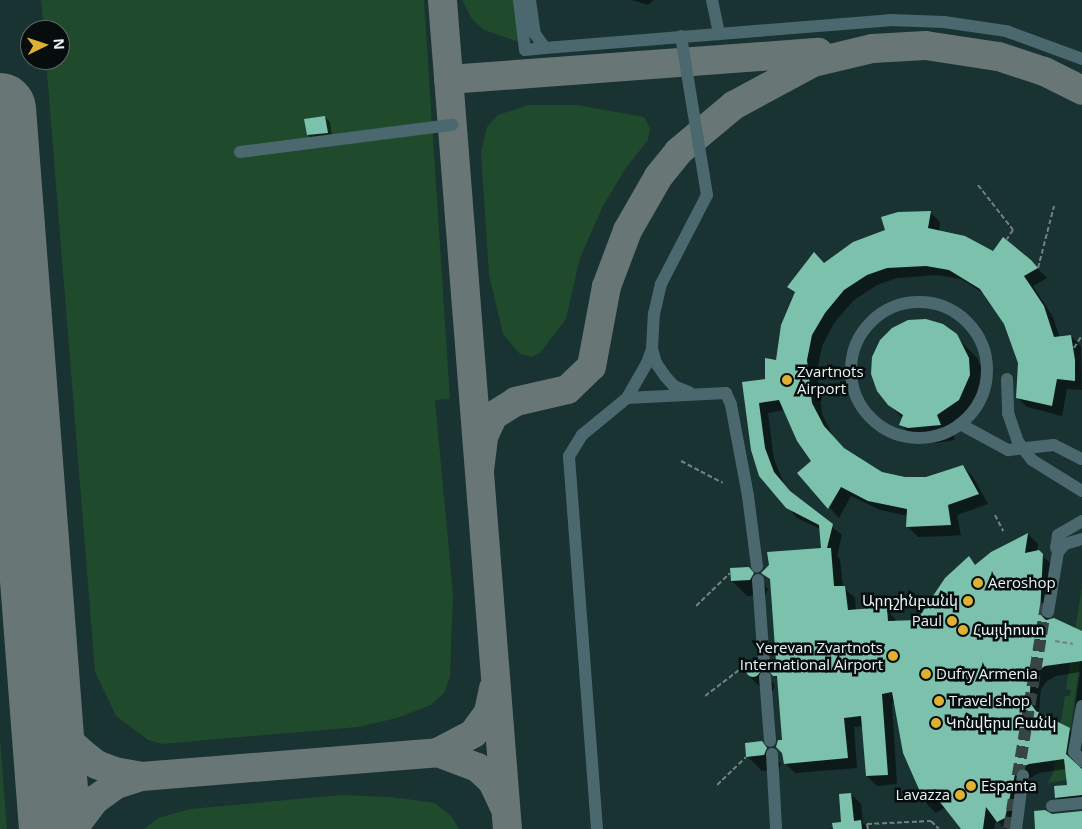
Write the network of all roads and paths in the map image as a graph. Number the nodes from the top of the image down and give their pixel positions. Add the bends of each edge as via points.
1 (520, 0) edge
2 (530, 0) edge
3 (712, 0) edge
4 (719, 34) junction
5 (681, 36) junction
6 (545, 48) junction
7 (1082, 59) edge
8 (452, 125) dead end
9 (240, 152) dead end
10 (978, 185) dead end
11 (1054, 206) dead end
12 (1007, 240) dead end
13 (1038, 268) dead end
14 (1082, 336) edge
15 (1074, 348) dead end
16 (652, 349) junction
17 (1007, 379) dead end
18 (691, 393) junction
19 (627, 398) junction
20 (960, 424) junction
21 (1082, 459) edge
22 (680, 461) dead end
23 (723, 483) dead end
24 (1082, 491) edge
25 (995, 515) dead end
26 (1082, 521) edge
27 (1002, 531) dead end
28 (1082, 539) edge
29 (1056, 548) dead end
30 (757, 566) dead end
31 (730, 573) dead end
32 (758, 580) dead end
33 (696, 606) dead end
34 (1048, 612) tunnel mouth
35 (1055, 641) dead end
36 (1073, 644) dead end
37 (764, 663) dead end
38 (747, 664) dead end
39 (765, 676) dead end
40 (705, 696) dead end
41 (1082, 706) edge
42 (770, 741) dead end
43 (772, 754) dead end
44 (746, 757) dead end
45 (1082, 761) edge
46 (1022, 776) dead end
47 (717, 786) dead end
48 (1082, 803) edge
49 (1052, 806) dead end
50 (598, 829) edge
51 (776, 829) edge
52 (868, 829) edge
53 (939, 829) edge
54 (1016, 829) edge

1 - 6 lane via 525,50
2 - 6 lane via 535,34
3 - 4 lane
4 - 5 lane
4 - 7 lane via 890,20 944,22 1006,31
5 - 6 lane
5 - 16 lane via 707,195 661,284 654,314
8 - 9 lane
10 - 12 path via 1012,230
11 - 13 path
14 - 15 path
16 - 18 lane via 656,364 665,376 674,386
16 - 19 lane
17 - 24 lane, bridge via 1008,413 1018,442 1032,460
18 - 19 lane
18 - 30 lane via 722,391 729,398 748,496
19 - 50 lane via 576,442 568,464
20 - 20 lane via 974,409 986,379 983,348 973,329 958,314 928,302 907,303 878,316 863,331 852,360 852,382 864,411 884,428 909,437 930,437
20 - 21 lane via 1008,450 1054,445
22 - 23 path
25 - 27 path
26 - 29 lane via 1058,535
28 - 34 lane via 1065,544 1058,552
31 - 33 path
32 - 37 lane
35 - 36 path
38 - 40 path
39 - 42 lane
41 - 45 lane via 1074,752
43 - 51 lane
44 - 47 path
46 - 54 lane
48 - 49 lane
52 - 53 path via 867,824 931,821

